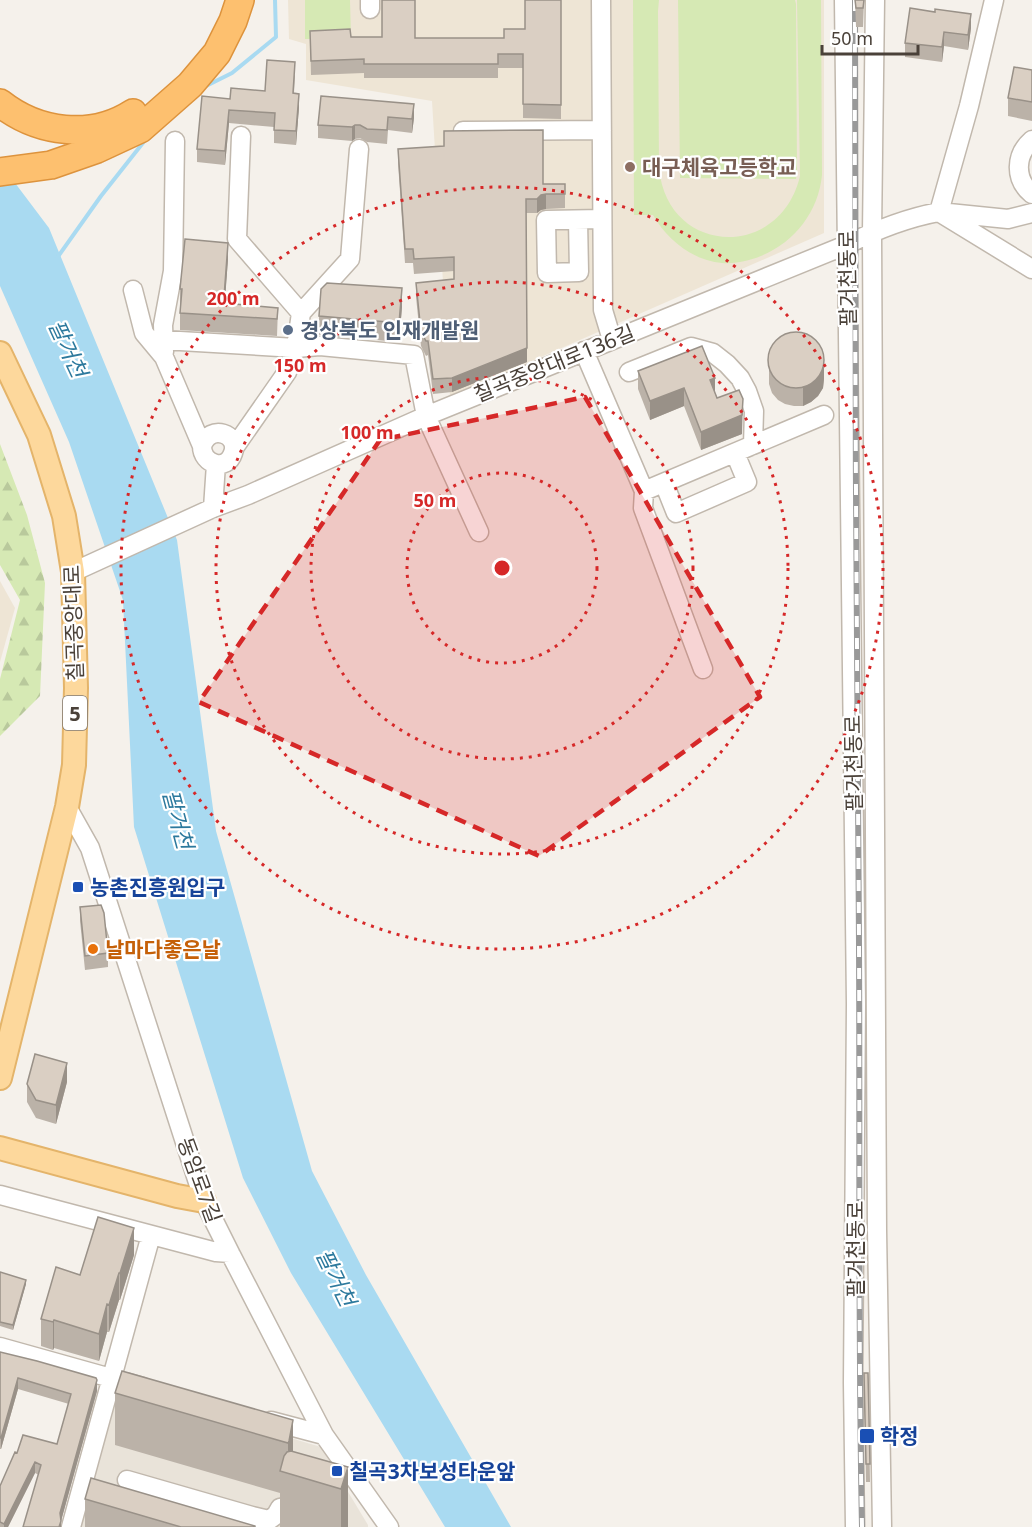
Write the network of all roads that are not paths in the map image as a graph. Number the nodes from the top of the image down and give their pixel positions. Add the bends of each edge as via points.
1 (226, 0) edge
2 (240, 0) edge
3 (601, 0) edge
4 (844, 0) edge
5 (875, 0) edge
6 (994, 0) edge
7 (0, 103) edge
8 (602, 130) junction
9 (463, 131) edge
10 (241, 136) dead end
11 (1032, 140) edge
12 (175, 141) dead end
13 (359, 149) dead end
14 (0, 171) edge
15 (1032, 194) edge
16 (939, 212) junction
17 (1032, 213) edge
18 (602, 219) junction
19 (578, 220) dead end
20 (872, 232) junction
21 (846, 245) junction
22 (1032, 269) edge
23 (133, 290) dead end
24 (301, 313) junction
25 (612, 340) junction
26 (164, 348) junction
27 (296, 348) junction
28 (584, 351) junction
29 (0, 353) edge
30 (629, 372) dead end
31 (825, 415) dead end
32 (426, 416) junction
33 (202, 446) junction
34 (753, 446) junction
35 (234, 448) junction
36 (735, 453) junction
37 (216, 464) junction
38 (663, 483) junction
39 (644, 491) junction
40 (213, 508) junction
41 (479, 532) dead end
42 (82, 568) junction
43 (703, 669) dead end
44 (67, 807) junction
45 (0, 1078) edge
46 (0, 1148) edge
47 (0, 1195) edge
48 (204, 1201) junction
49 (151, 1235) junction
50 (230, 1253) junction
51 (0, 1347) edge
52 (112, 1379) junction
53 (156, 1391) edge
54 (256, 1417) edge
55 (324, 1435) junction
56 (304, 1479) edge
57 (127, 1480) dead end
58 (191, 1498) junction
59 (186, 1517) edge
60 (250, 1521) edge
61 (71, 1527) edge
62 (389, 1527) edge
63 (855, 1527) edge
64 (882, 1527) edge

1 - 7 highway via 215,25 188,64 149,102 127,117 93,128 59,129 31,122
2 - 14 highway via 217,53 190,85 140,129 51,165
3 - 8 street
4 - 21 street, 팔거천동로
5 - 20 street, 팔거천동로
6 - 16 street
8 - 9 street
8 - 18 street
10 - 24 street via 237,238
11 - 15 street via 1019,161 1022,183
12 - 26 street via 173,271 163,325
13 - 24 street via 350,259
16 - 17 street, 칠곡중앙대로136길 via 1008,219
16 - 20 street, 칠곡중앙대로136길
16 - 22 street
18 - 19 street
18 - 25 street via 603,310
20 - 21 street, 칠곡중앙대로136길
20 - 64 street, 팔거천동로
21 - 25 street, 칠곡중앙대로136길
21 - 63 street, 팔거천동로 via 856,1004
23 - 26 street via 144,333
24 - 27 street
25 - 28 street, 칠곡중앙대로136길
26 - 27 street
26 - 33 street
27 - 32 street via 320,346 414,355
27 - 35 street via 287,372
28 - 32 street, 칠곡중앙대로136길
28 - 39 street
29 - 42 main road, 칠곡중앙대로 / 5 via 39,435
30 - 34 street via 691,347 713,353 728,364 747,391 754,411
31 - 34 street
32 - 40 street, 칠곡중앙대로136길
32 - 41 street
33 - 35 street via 207,437 222,433 231,438
33 - 37 street via 204,456
34 - 36 street
35 - 37 street via 231,458
36 - 38 street
36 - 38 street via 747,482 676,513
37 - 40 street
38 - 39 street
39 - 43 street via 643,508
40 - 42 street, 칠곡중앙대로136길
42 - 44 main road, 칠곡중앙대로 / 5 via 74,765
44 - 45 main road, 칠곡중앙대로 / 5
44 - 48 street, 동암로7길 via 90,848
46 - 48 main road
47 - 49 street
48 - 50 street, 동암로7길
49 - 50 street
49 - 52 street
50 - 55 street, 동암로7길
51 - 52 street
52 - 53 street
52 - 61 street
54 - 55 street
55 - 62 street, 동암로7길
56 - 60 street via 299,1500 292,1506 280,1508 269,1520
57 - 58 street
58 - 59 street
58 - 60 street

